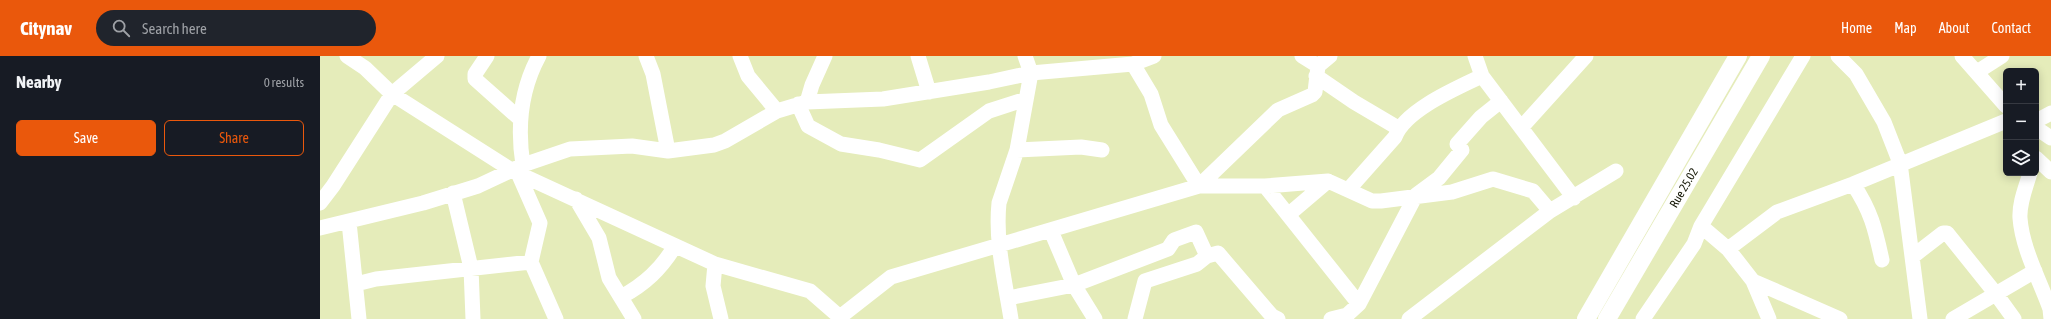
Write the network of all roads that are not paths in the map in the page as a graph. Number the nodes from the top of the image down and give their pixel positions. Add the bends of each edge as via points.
1 (347, 56) edge
2 (437, 56) edge
3 (488, 56) edge
4 (540, 56) edge
5 (646, 56) edge
6 (740, 56) edge
7 (824, 56) edge
8 (918, 56) edge
9 (1025, 56) edge
10 (1154, 56) edge
11 (1302, 56) edge
12 (1330, 56) edge
13 (1475, 56) edge
14 (1586, 56) edge
15 (1738, 56) edge
16 (1761, 56) edge
17 (1803, 56) edge
18 (1838, 56) edge
19 (1962, 56) edge
20 (2002, 56) edge
21 (1071, 62) edge
22 (1133, 64) junction
23 (1317, 71) junction
24 (1977, 72) junction
25 (1031, 73) junction
26 (1482, 76) junction
27 (929, 92) junction
28 (392, 94) junction
29 (1026, 99) junction
30 (1501, 101) junction
31 (802, 103) junction
32 (2004, 104) edge
33 (777, 111) junction
34 (2051, 113) edge
35 (520, 119) junction
36 (2039, 119) edge
37 (2003, 122) edge
38 (1398, 128) junction
39 (1521, 128) junction
40 (2039, 130) edge
41 (2051, 138) edge
42 (1017, 150) junction
43 (1102, 150) dead end
44 (668, 151) junction
45 (2039, 161) edge
46 (1900, 163) junction
47 (518, 170) junction
48 (1616, 171) dead end
49 (2051, 172) edge
50 (2029, 176) edge
51 (1328, 182) junction
52 (1853, 184) junction
53 (1199, 186) junction
54 (1265, 186) junction
55 (1348, 190) junction
56 (453, 193) junction
57 (1416, 195) junction
58 (1574, 198) junction
59 (576, 199) junction
60 (320, 203) edge
61 (1550, 211) junction
62 (1288, 215) junction
63 (349, 222) junction
64 (1701, 226) junction
65 (320, 228) edge
66 (1051, 230) junction
67 (675, 246) junction
68 (999, 246) junction
69 (1728, 249) junction
70 (1207, 256) junction
71 (1912, 257) junction
72 (1882, 260) dead end
73 (531, 262) junction
74 (715, 264) junction
75 (471, 268) junction
76 (2035, 271) junction
77 (1753, 281) junction
78 (356, 284) junction
79 (1074, 285) junction
80 (1996, 294) junction
81 (621, 297) junction
82 (1008, 298) junction
83 (1359, 304) junction
84 (2051, 312) edge
85 (1349, 317) edge
86 (1415, 317) edge
87 (841, 318) edge
88 (1272, 318) edge
89 (359, 319) edge
90 (473, 319) edge
91 (556, 319) edge
92 (634, 319) edge
93 (721, 319) edge
94 (1011, 319) edge
95 (1094, 319) edge
96 (1135, 319) edge
97 (1331, 319) edge
98 (1586, 319) edge
99 (1607, 319) edge
100 (1643, 319) edge
101 (1769, 319) edge
102 (1840, 319) edge
103 (1920, 319) edge
104 (1952, 319) edge
105 (2014, 319) edge

1 - 28 street via 365,68
2 - 28 street
3 - 35 street via 475,74 475,79
4 - 35 street via 525,91
5 - 44 street via 653,74
6 - 33 street via 748,76
7 - 31 street
8 - 27 street
9 - 25 street
10 - 22 street
11 - 23 street
12 - 23 street
13 - 26 street
14 - 39 street
15 - 98 main road
16 - 99 main road, Rue 25.02
17 - 64 street
18 - 46 street via 1856,74 1884,122
19 - 24 street
20 - 24 street
21 - 22 street
21 - 25 street
22 - 53 street via 1151,94 1161,125
23 - 38 street via 1354,102
23 - 53 street via 1315,92 1312,96 1278,110
24 - 32 street
25 - 27 street
25 - 29 street
26 - 30 street
26 - 38 street via 1432,100
27 - 31 street via 883,99
28 - 47 street
28 - 60 street
29 - 31 street via 989,112 920,160 841,144 808,126
29 - 42 street
30 - 39 street
30 - 57 street via 1480,117 1457,144 1462,150 1439,178
31 - 33 street
33 - 44 street via 725,141 714,145
34 - 36 street
35 - 47 street
37 - 46 street
38 - 55 street via 1395,137
39 - 58 street
40 - 41 street
42 - 43 street via 1081,147
42 - 68 street via 998,203
44 - 47 street via 632,146 570,149
45 - 49 street
46 - 52 street
46 - 71 street
47 - 56 street
47 - 59 street
47 - 73 street via 540,224
48 - 58 street
50 - 76 street via 2020,218
51 - 54 street
51 - 55 street
51 - 62 street
52 - 69 street via 1777,212
52 - 72 street via 1868,206
53 - 54 street
53 - 66 street
54 - 62 street
55 - 57 street via 1372,200
56 - 63 street
56 - 75 street
57 - 61 street via 1452,192 1493,179 1533,191
57 - 83 street
58 - 61 street
59 - 67 street
59 - 81 street via 599,238 609,278
61 - 86 street
62 - 83 street
63 - 65 street
63 - 78 street
64 - 69 street
64 - 100 street via 1694,244
66 - 68 street
66 - 79 street
67 - 74 street
67 - 81 street via 651,277
68 - 82 street
68 - 87 street via 891,277
69 - 77 street
70 - 79 street via 1196,232 1174,240 1168,249
70 - 88 street via 1218,253
70 - 96 street via 1197,264 1145,281
71 - 80 street via 1943,233 1947,233
71 - 103 street
73 - 75 street
73 - 91 street
74 - 87 street via 810,291
74 - 93 street via 713,286
75 - 78 street via 376,279
75 - 90 street
76 - 80 street
76 - 84 street
77 - 101 street
77 - 102 street
78 - 89 street
79 - 82 street
79 - 95 street
80 - 104 street
80 - 105 street
81 - 92 street
82 - 94 street
83 - 85 street
85 - 97 street

